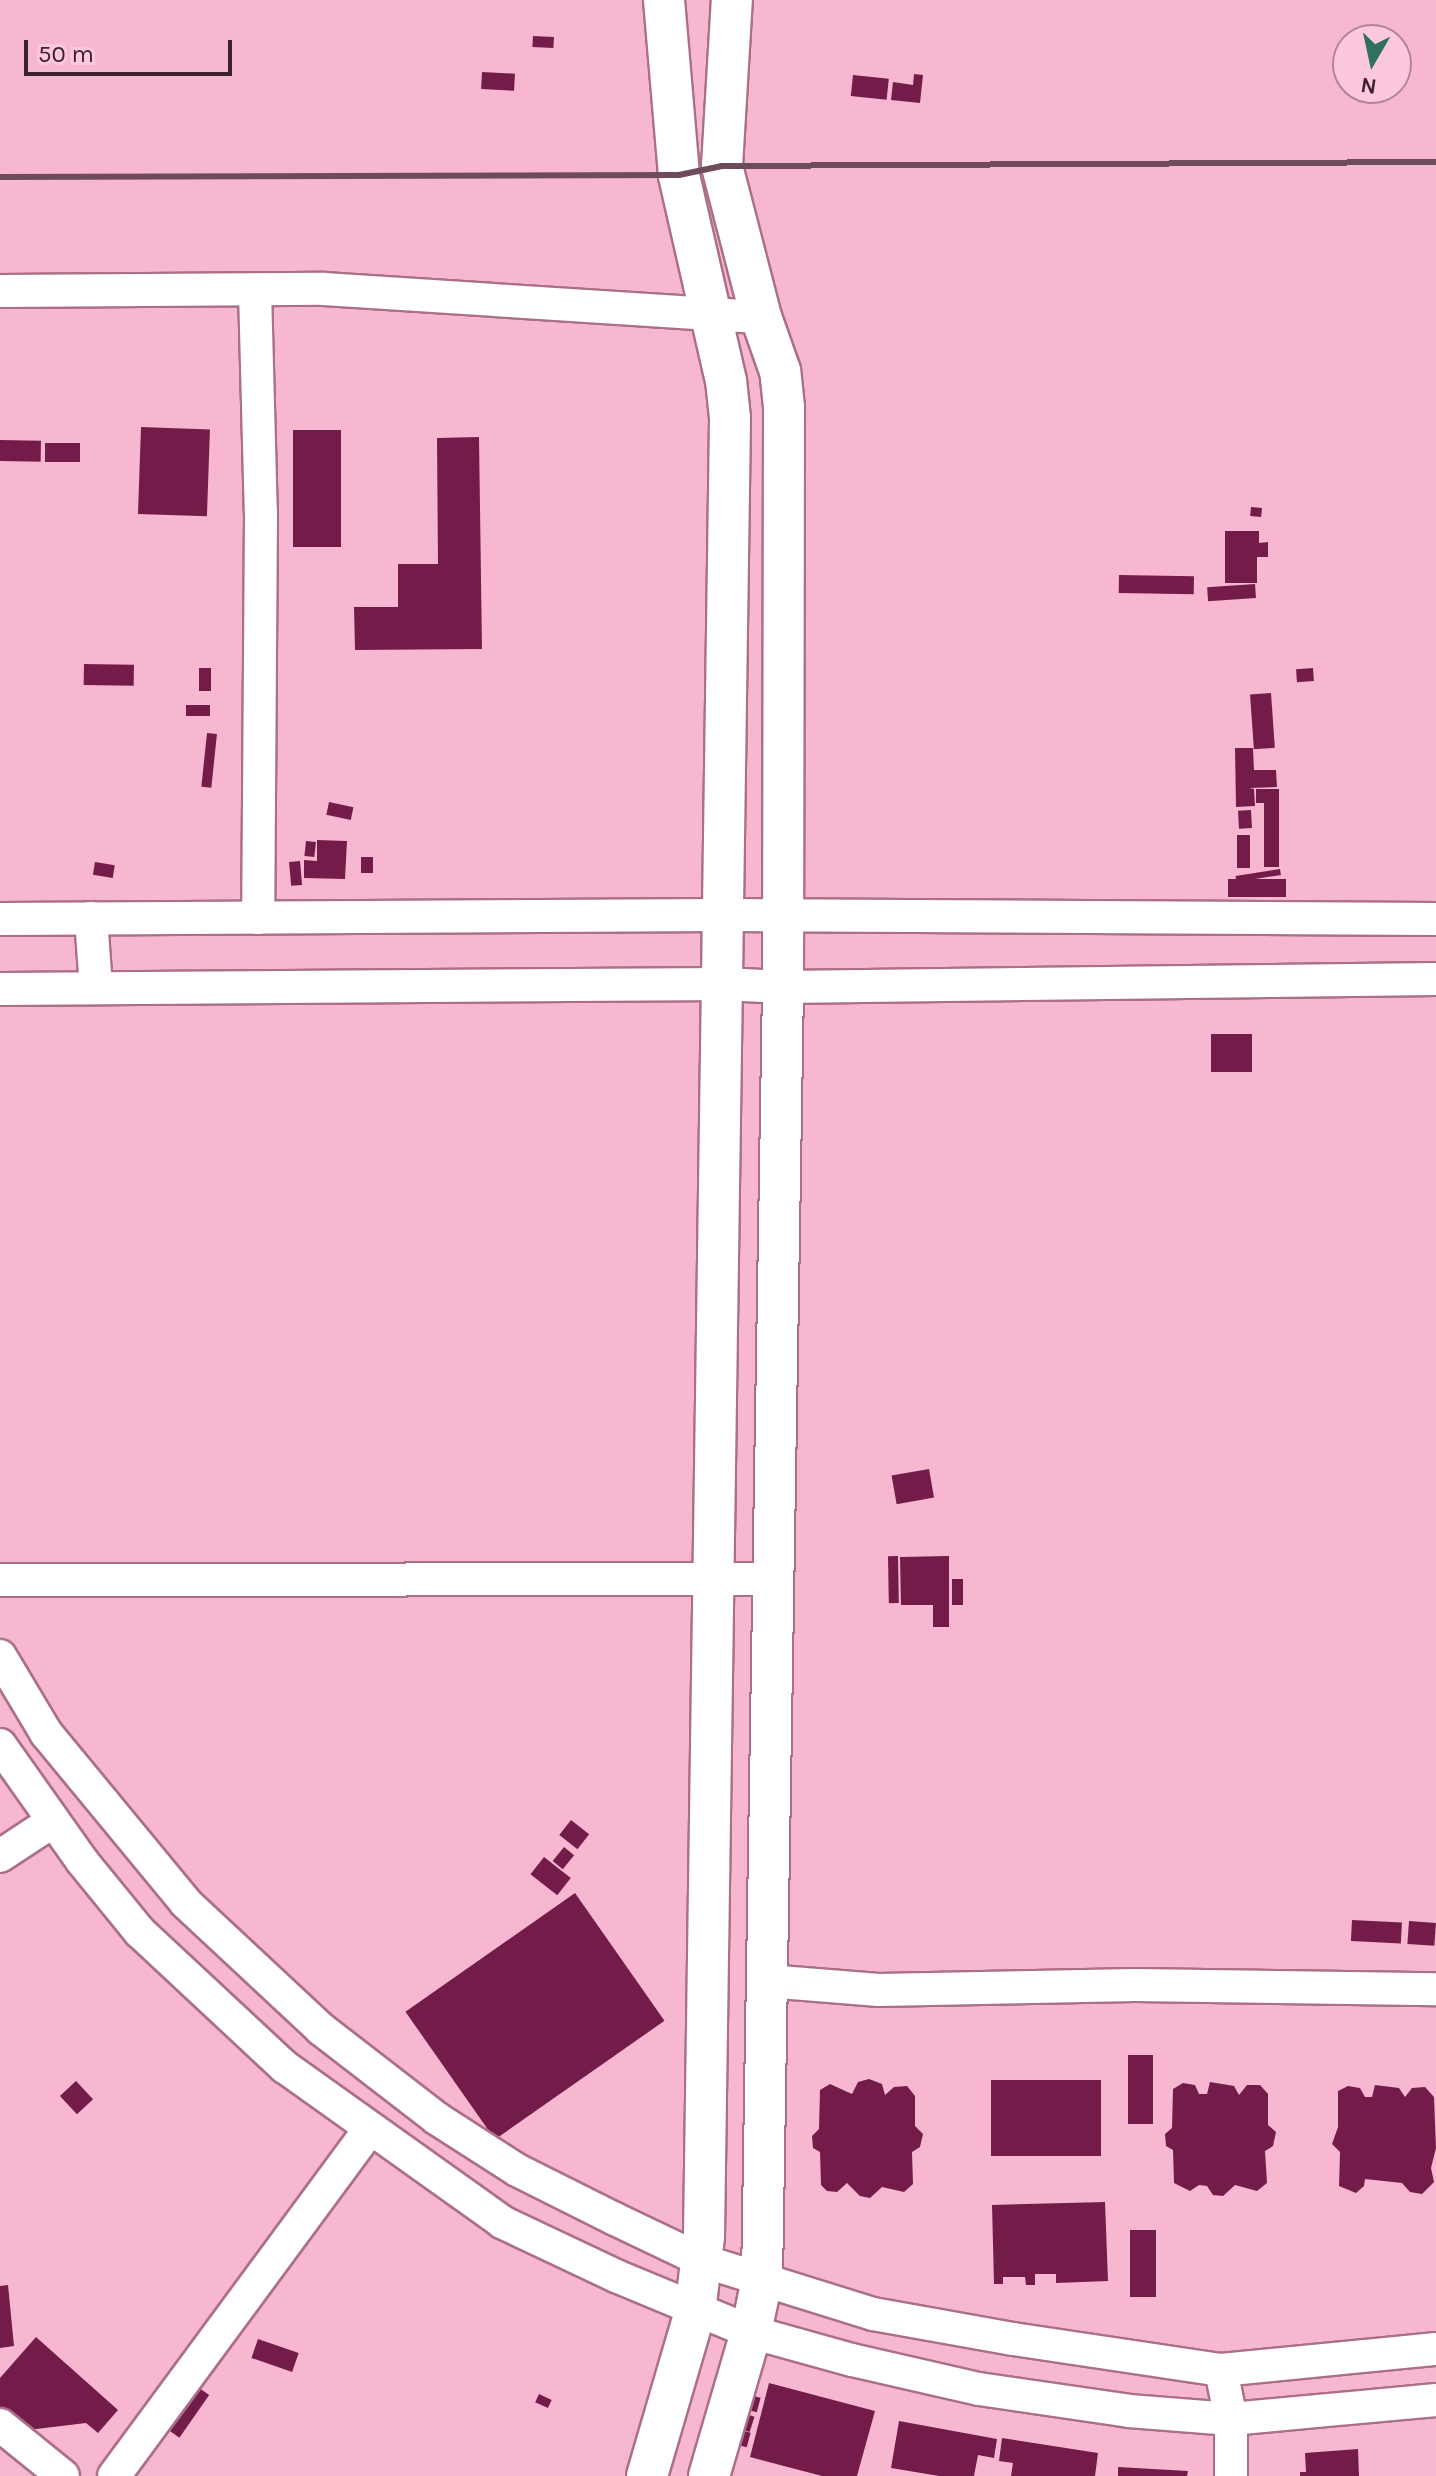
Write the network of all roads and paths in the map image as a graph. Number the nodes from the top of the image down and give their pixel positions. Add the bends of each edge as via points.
1 (664, 0) edge
2 (732, 0) edge
3 (255, 290) junction
4 (0, 291) edge
5 (711, 317) junction
6 (761, 317) junction
7 (722, 915) junction
8 (91, 918) junction
9 (258, 918) junction
10 (783, 918) junction
11 (0, 919) edge
12 (1436, 919) edge
13 (1436, 979) edge
14 (723, 984) junction
15 (783, 987) junction
16 (96, 988) junction
17 (0, 989) edge
18 (711, 1577) junction
19 (771, 1579) junction
20 (0, 1580) edge
21 (0, 1656) edge
22 (0, 1745) edge
23 (53, 1821) junction
24 (0, 1856) edge
25 (767, 1981) junction
26 (1436, 1989) edge
27 (370, 2129) junction
28 (703, 2261) junction
29 (762, 2280) junction
30 (695, 2312) junction
31 (751, 2332) junction
32 (1436, 2349) edge
33 (1221, 2370) junction
34 (1436, 2400) edge
35 (1231, 2419) junction
36 (0, 2425) edge
37 (63, 2476) edge
38 (114, 2476) edge
39 (647, 2476) edge
40 (709, 2476) edge
41 (1231, 2476) edge

1 - 5 street via 679,175
2 - 6 street via 722,166
3 - 4 street
3 - 5 street via 324,289
3 - 9 street via 261,513
5 - 6 street
5 - 7 street via 730,418
6 - 10 street via 780,371 784,407
7 - 9 street
7 - 10 street
7 - 14 street
8 - 9 street
8 - 11 street
8 - 16 street
10 - 12 street
10 - 15 street
13 - 15 street
14 - 15 street
14 - 16 street
14 - 18 street
15 - 19 street
16 - 17 street
18 - 19 street
18 - 20 street
18 - 28 street
19 - 25 street
21 - 28 street via 46,1733 186,1903 321,2029 436,2118 517,2170
22 - 23 street
23 - 24 street
23 - 27 street via 140,1932 285,2067
25 - 26 street via 879,1990 1135,1985
25 - 29 street
27 - 30 street via 502,2222
27 - 38 street
28 - 29 street
28 - 30 street
29 - 31 street
29 - 33 street via 873,2314
30 - 31 street
30 - 39 street
31 - 35 street via 979,2389 1129,2411
31 - 40 street
32 - 33 street
33 - 35 street
34 - 35 street
35 - 41 street
36 - 37 street

